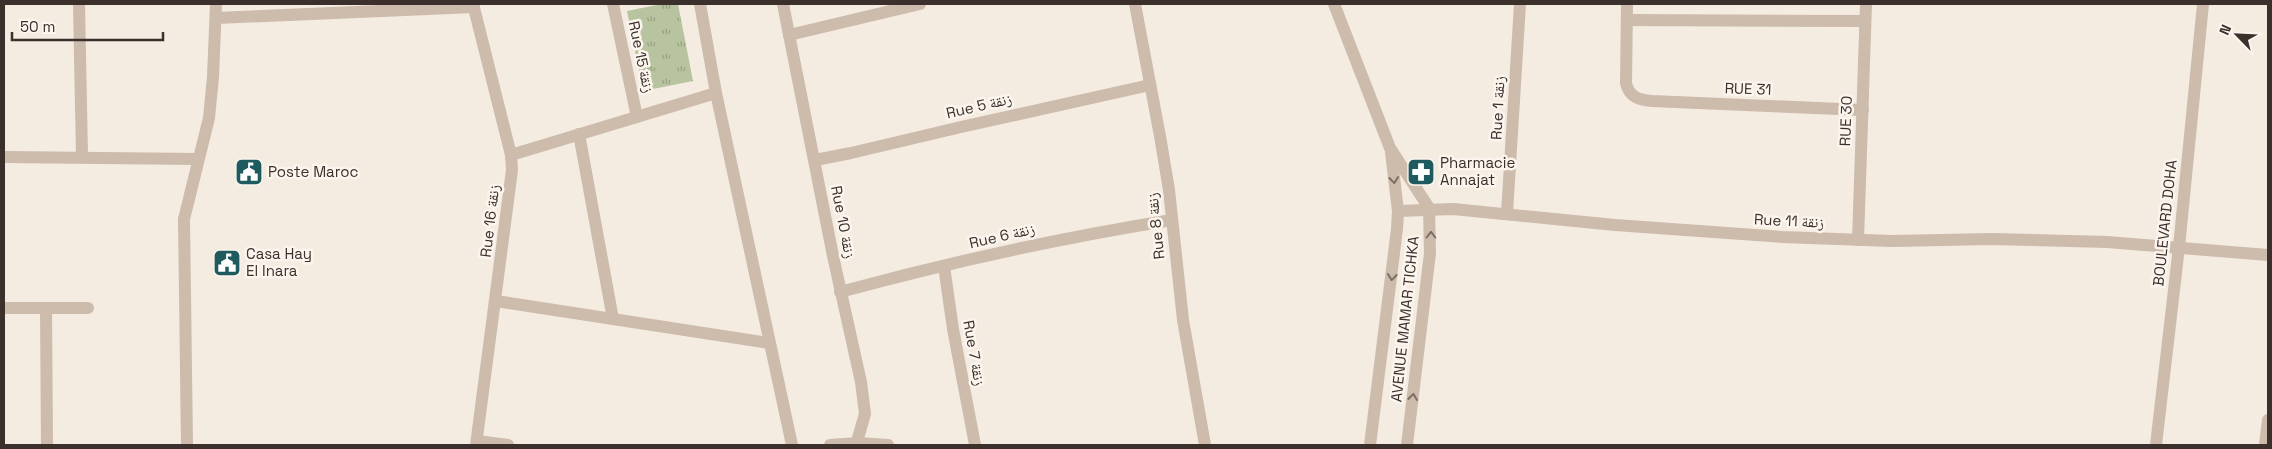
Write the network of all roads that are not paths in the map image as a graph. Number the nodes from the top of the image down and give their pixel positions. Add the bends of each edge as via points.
1 (79, 4) edge
2 (216, 4) edge
3 (613, 4) edge
4 (700, 4) edge
5 (783, 4) edge
6 (920, 4) edge
7 (1135, 4) edge
8 (1334, 4) edge
9 (1520, 4) edge
10 (1628, 4) edge
11 (1866, 4) edge
12 (2203, 4) edge
13 (473, 6) edge
14 (216, 18) junction
15 (1627, 20) junction
16 (1865, 22) junction
17 (789, 35) junction
18 (1150, 86) junction
19 (716, 93) junction
20 (1863, 110) junction
21 (637, 116) junction
22 (580, 134) junction
23 (1390, 148) junction
24 (511, 155) junction
25 (82, 156) junction
26 (4, 157) edge
27 (198, 159) junction
28 (815, 160) junction
29 (1429, 208) junction
30 (1398, 211) junction
31 (1507, 214) junction
32 (1172, 220) junction
33 (1858, 240) junction
34 (2179, 247) junction
35 (2268, 254) edge
36 (944, 266) junction
37 (840, 292) junction
38 (496, 301) junction
39 (4, 308) edge
40 (46, 308) junction
41 (88, 308) dead end
42 (613, 319) junction
43 (769, 343) junction
44 (2268, 420) edge
45 (477, 443) edge
46 (857, 444) edge
47 (47, 445) edge
48 (187, 445) edge
49 (508, 445) edge
50 (792, 445) edge
51 (830, 445) edge
52 (888, 445) edge
53 (975, 445) edge
54 (1205, 445) edge
55 (1370, 445) edge
56 (1407, 445) edge
57 (2156, 445) edge
58 (2265, 445) edge

1 - 25 street
2 - 14 street
3 - 21 street, Rue 15 زنقة
4 - 19 street
5 - 17 street, Rue 10 زنقة
6 - 17 street
7 - 18 street, Rue 8 زنقة
8 - 23 street, AVENUE MAMAR TICHKA
9 - 31 street, Rue 1 زنقة
10 - 15 street
11 - 16 street, RUE 30
12 - 34 street, BOULEVARD DOHA
13 - 14 street
13 - 24 street, Rue 16 زنقة
14 - 27 street via 212,98
15 - 16 street
15 - 20 street, RUE 31 via 1625,79 1632,95 1652,101
16 - 20 street, RUE 30
17 - 28 street, Rue 10 زنقة
18 - 28 street, Rue 5 زنقة
18 - 32 street, Rue 8 زنقة
19 - 21 street
19 - 43 street
20 - 33 street, RUE 30
21 - 22 street
22 - 24 street
22 - 42 street
23 - 29 street, AVENUE MAMAR TICHKA
23 -> 30 street, AVENUE MAMAR TICHKA
24 - 38 street, Rue 16 زنقة via 510,199
25 - 26 street
25 - 27 street
27 - 48 street via 188,194 183,233
28 - 37 street, Rue 10 زنقة
29 - 30 street, Rue 11 زنقة
29 - 31 street, Rue 11 زنقة
56 -> 29 street, AVENUE MAMAR TICHKA via 1430,253
30 -> 55 street, AVENUE MAMAR TICHKA
31 - 33 street, Rue 11 زنقة via 1732,234
32 - 36 street, Rue 6 زنقة via 1037,244
32 - 54 street, Rue 8 زنقة via 1181,311
33 - 34 street, Rue 11 زنقة via 2063,241
34 - 35 street, Rue 11 زنقة
34 - 57 street, BOULEVARD DOHA
36 - 37 street, Rue 6 زنقة
36 - 53 street, Rue 7 زنقة
37 - 46 street, Rue 10 زنقة via 864,398 865,414
38 - 42 street
38 - 45 street, Rue 16 زنقة
39 - 40 street
40 - 41 street
40 - 47 street
42 - 43 street
43 - 50 street
44 - 58 street
45 - 49 street
46 - 51 street
46 - 52 street

